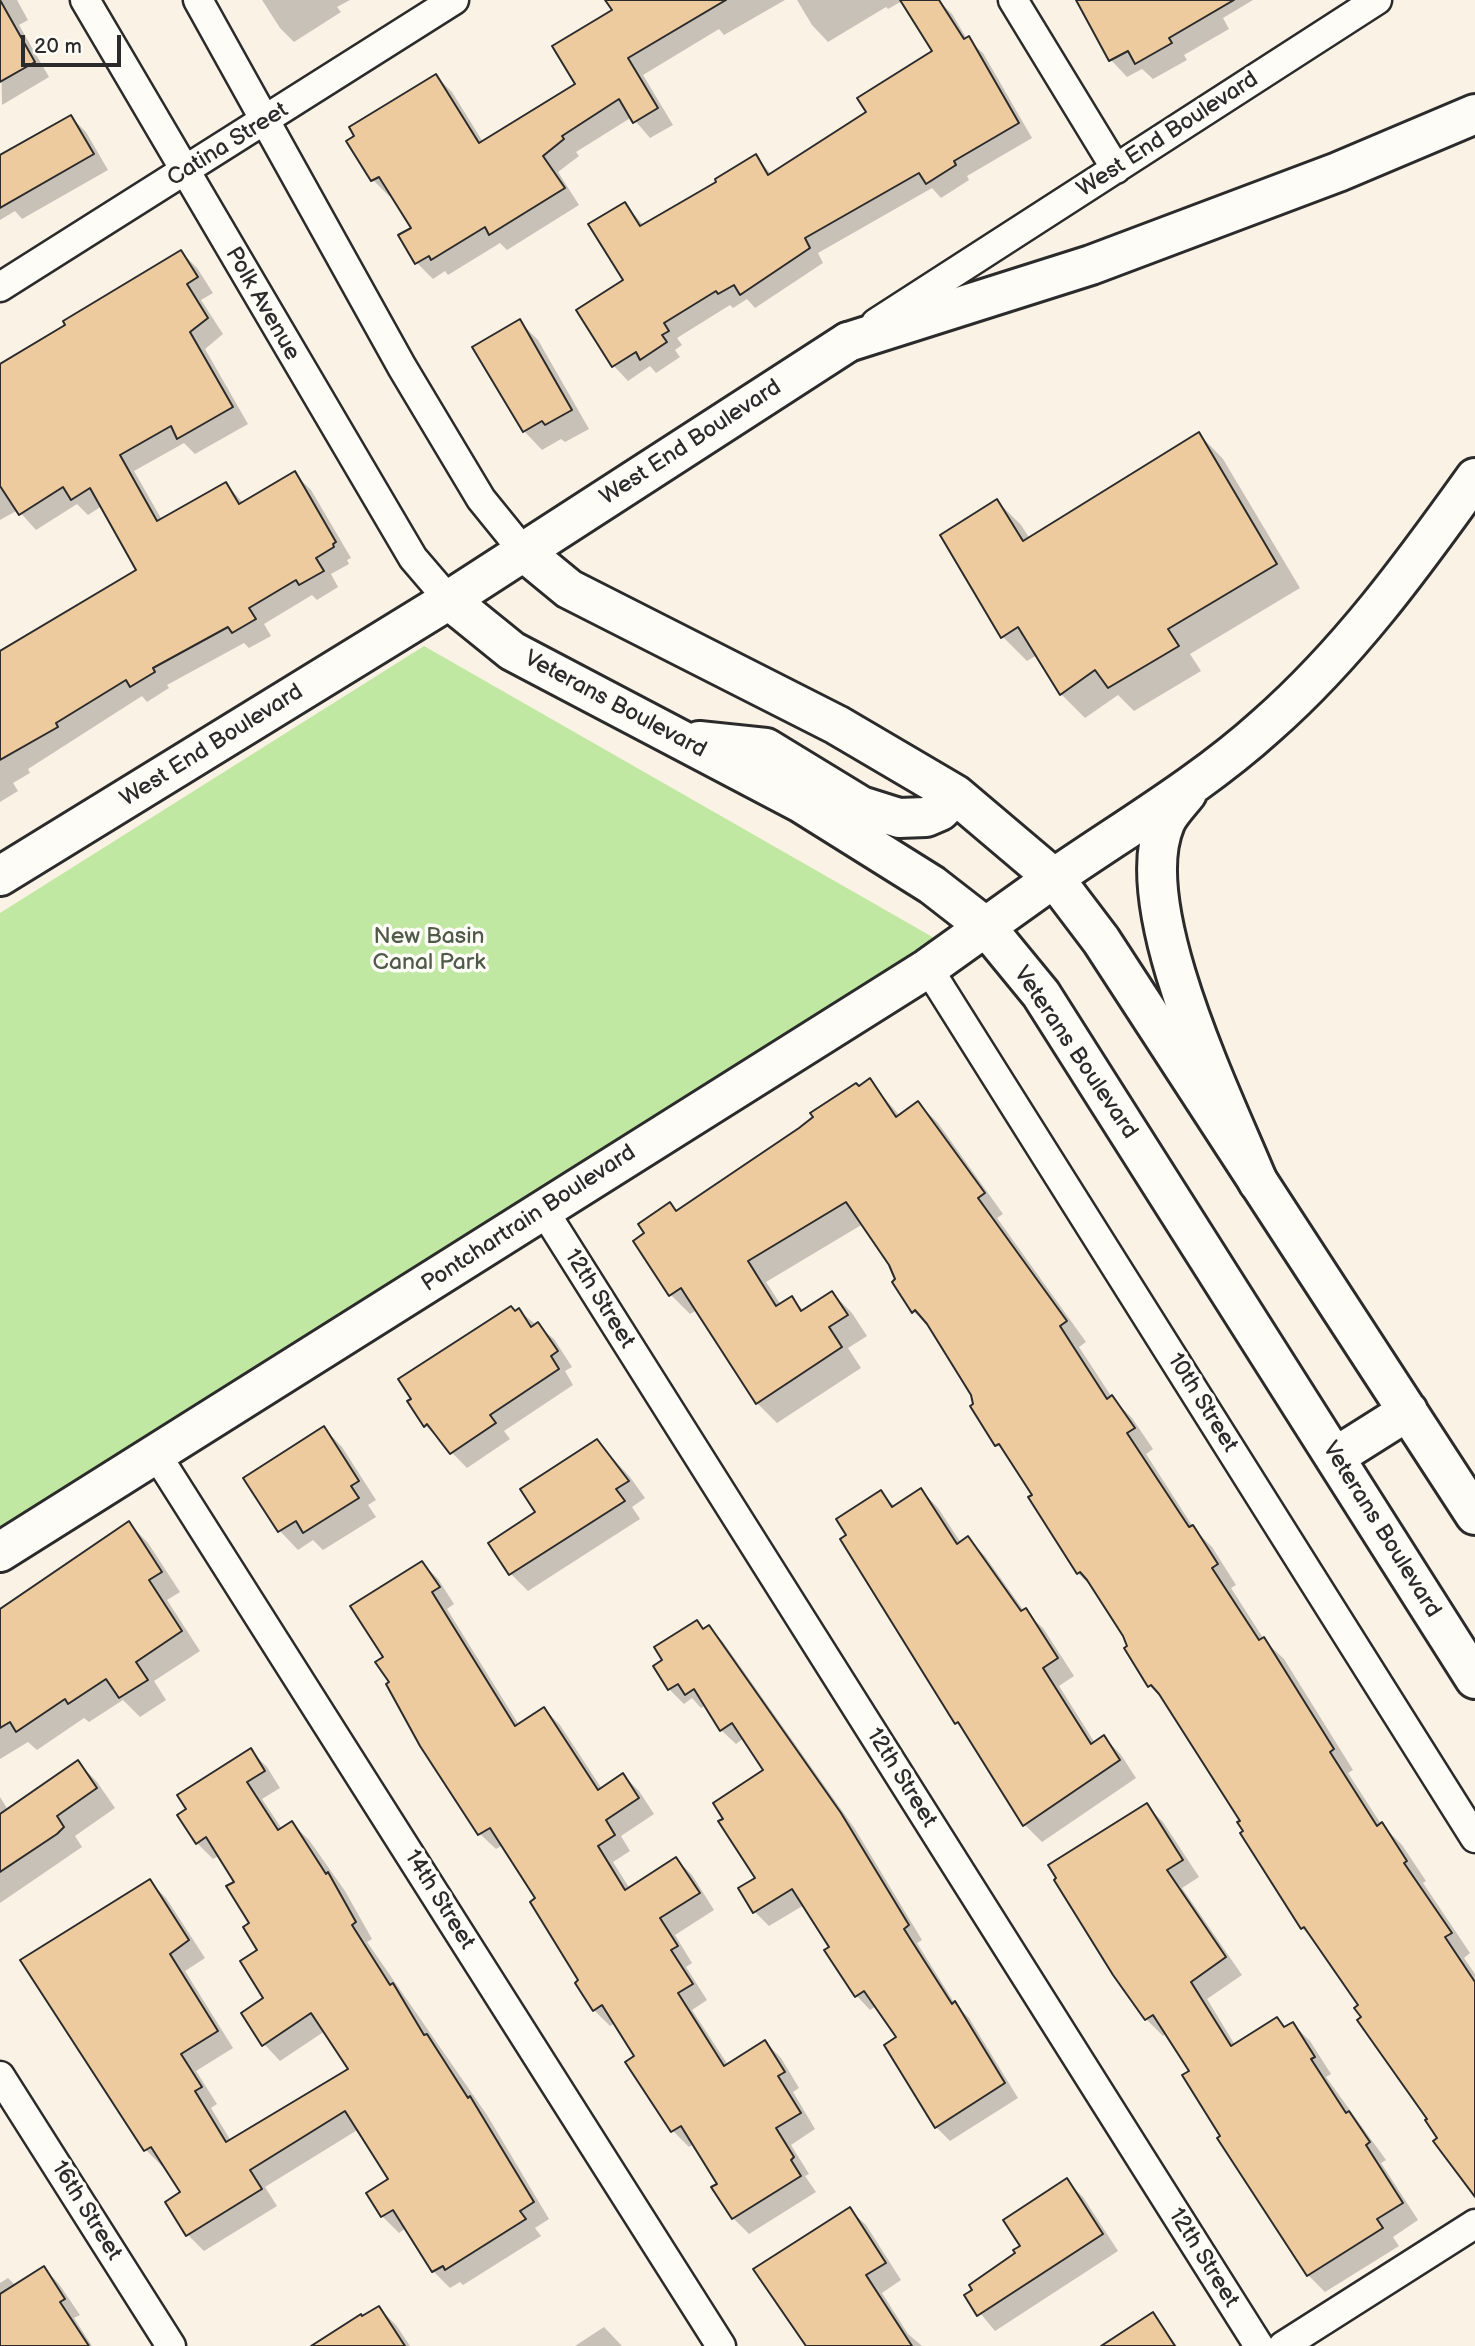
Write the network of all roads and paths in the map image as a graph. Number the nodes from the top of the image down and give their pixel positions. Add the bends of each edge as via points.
1 (85, 0) edge
2 (198, 0) edge
3 (454, 0) edge
4 (1013, 0) edge
5 (1377, 0) edge
6 (1475, 114) edge
7 (266, 121) junction
8 (1116, 169) junction
9 (186, 171) junction
10 (0, 287) edge
11 (848, 342) junction
12 (1475, 478) edge
13 (524, 552) junction
14 (449, 600) junction
15 (680, 740) junction
16 (1196, 780) junction
17 (956, 795) junction
18 (0, 876) edge
19 (1054, 878) junction
20 (986, 927) junction
21 (928, 968) junction
22 (1258, 1182) junction
23 (544, 1211) junction
24 (1408, 1411) junction
25 (156, 1454) junction
26 (1335, 1457) junction
27 (1475, 1515) edge
28 (0, 1552) edge
29 (1475, 1679) edge
30 (1475, 1838) edge
31 (0, 2076) edge
32 (1475, 2224) edge
33 (172, 2346) edge
34 (721, 2346) edge
35 (1259, 2346) edge
36 (1283, 2346) edge

1 - 9 street, Polk Avenue
2 - 7 street
3 - 7 street, Catina Street
4 - 8 street
5 - 8 street, West End Boulevard
6 - 11 main road via 1338,172 1091,265
7 - 9 street, Catina Street
7 - 13 street via 416,391 481,499
8 - 11 street, West End Boulevard
9 - 10 street, Catina Street
9 - 14 street, Polk Avenue via 413,558
11 - 13 main road, West End Boulevard
12 - 16 main road via 1337,657 1266,727
13 - 14 main road, West End Boulevard
13 - 17 main road via 569,589 836,725
14 - 15 main road, Veterans Boulevard via 512,651
14 - 18 main road, West End Boulevard
15 - 17 main road via 766,748 862,806 899,818 926,817
15 - 20 main road, Veterans Boulevard via 801,803 932,885
16 - 19 main road, Pontchartrain Boulevard
16 - 22 main road via 1165,822 1157,858 1162,917 1168,955
17 - 19 main road
19 - 20 main road, Pontchartrain Boulevard
19 - 22 main road via 1101,940
20 - 21 main road, Pontchartrain Boulevard
20 - 26 main road, Veterans Boulevard via 1041,994
21 - 23 main road, Pontchartrain Boulevard
21 - 30 street, 10th Street
22 - 24 main road
23 - 25 main road, Pontchartrain Boulevard
23 - 35 street, 12th Street
24 - 26 main road
24 - 27 main road
25 - 28 main road, Pontchartrain Boulevard
25 - 34 street, 14th Street
26 - 29 main road, Veterans Boulevard
31 - 33 street, 16th Street
32 - 36 street

